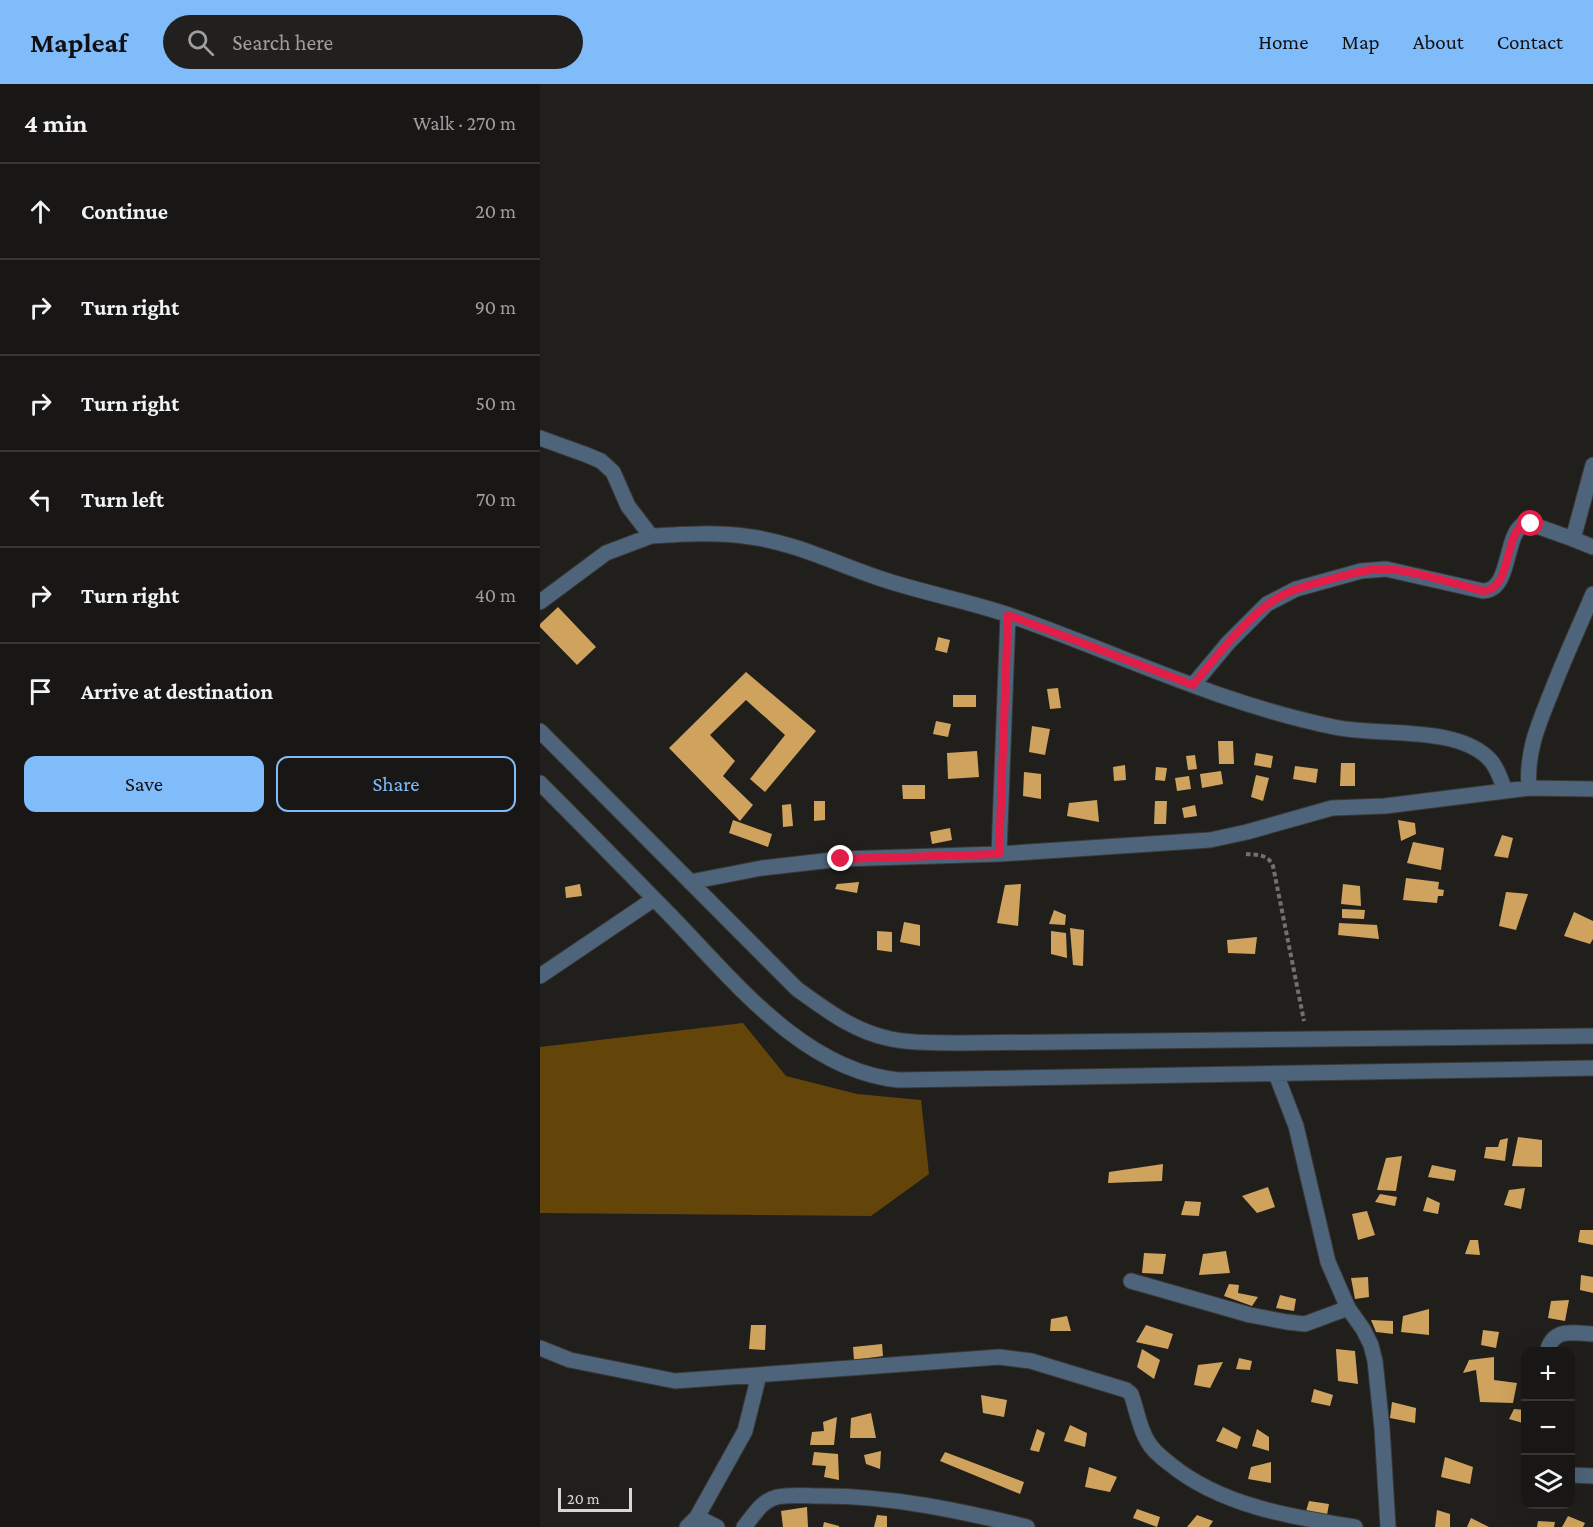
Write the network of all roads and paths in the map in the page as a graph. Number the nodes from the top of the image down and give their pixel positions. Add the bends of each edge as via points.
1 (540, 438) edge
2 (1593, 465) edge
3 (651, 536) junction
4 (1573, 539) junction
5 (1593, 547) edge
6 (1593, 594) edge
7 (540, 602) edge
8 (1008, 615) junction
9 (1193, 685) junction
10 (540, 731) edge
11 (540, 783) edge
12 (1529, 788) junction
13 (1593, 789) edge
14 (1505, 790) junction
15 (1240, 853) dead end
16 (999, 854) junction
17 (690, 882) junction
18 (654, 899) junction
19 (540, 976) edge
20 (1593, 1036) edge
21 (1308, 1040) junction
22 (1593, 1068) edge
23 (1276, 1074) junction
24 (1131, 1281) dead end
25 (1348, 1308) junction
26 (1593, 1334) edge
27 (1548, 1347) edge
28 (540, 1348) edge
29 (759, 1375) junction
30 (1575, 1474) edge
31 (1593, 1476) edge
32 (692, 1522) edge
33 (717, 1527) edge
34 (744, 1527) edge
35 (1028, 1527) edge
36 (1355, 1527) edge
37 (1388, 1527) edge

1 - 3 street via 587,455 613,472 628,506
2 - 4 street
3 - 7 street via 606,553
3 - 8 street via 705,533 753,537
4 - 5 street
4 - 9 street via 1531,524 1522,525 1516,531 1501,578 1490,591 1379,569 1296,589 1267,604
6 - 12 street via 1533,738 1527,770
8 - 9 street
8 - 16 street
9 - 14 street via 1334,727 1437,736 1461,742 1492,762
10 - 17 street
11 - 18 street
12 - 13 street
12 - 14 street
14 - 16 street via 1385,806 1332,808 1210,840
15 - 21 path via 1265,857 1273,866
16 - 17 street via 841,859
17 - 21 street via 797,989 842,1020 892,1040
18 - 19 street
18 - 23 street via 771,1018 819,1052 872,1076 899,1080
20 - 21 street
22 - 23 street
23 - 25 street via 1296,1126 1329,1262
24 - 25 street via 1287,1322 1305,1323
25 - 37 street via 1363,1329 1375,1361
26 - 27 street via 1557,1335
28 - 29 street via 570,1360 675,1381
29 - 32 street via 745,1431
29 - 36 street via 999,1357 1031,1361 1126,1390 1152,1448 1200,1486 1306,1519
30 - 31 street
32 - 33 street
34 - 35 street via 762,1504 778,1497 813,1496 873,1498

